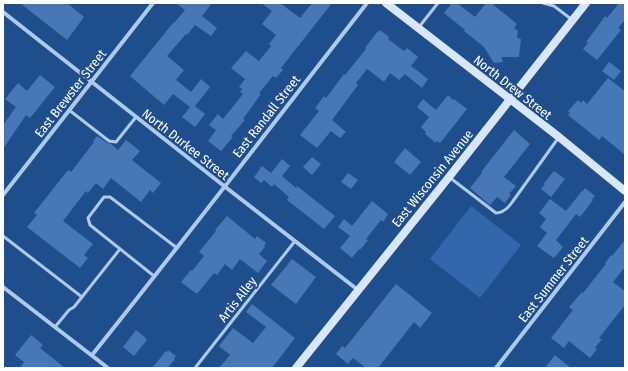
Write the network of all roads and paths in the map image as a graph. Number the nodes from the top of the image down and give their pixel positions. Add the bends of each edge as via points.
1 (153, 3) edge
2 (367, 3) edge
3 (386, 3) edge
4 (438, 3) edge
5 (543, 3) edge
6 (586, 3) edge
7 (3, 12) edge
8 (573, 20) junction
9 (418, 28) junction
10 (91, 82) junction
11 (510, 100) junction
12 (69, 110) junction
13 (136, 117) junction
14 (559, 137) junction
15 (449, 177) junction
16 (224, 186) junction
17 (625, 191) edge
18 (3, 195) edge
19 (625, 202) edge
20 (3, 236) edge
21 (296, 241) junction
22 (177, 248) junction
23 (120, 249) junction
24 (154, 276) junction
25 (3, 287) edge
26 (358, 290) junction
27 (82, 297) junction
28 (55, 327) junction
29 (92, 355) junction
30 (102, 363) junction
31 (98, 368) edge
32 (108, 368) edge
33 (195, 368) edge
34 (296, 368) edge
35 (496, 368) edge

1 - 10 street, East Brewster Street
2 - 16 street, East Randall Street
3 - 9 main road, North Drew Street
4 - 9 lane
5 - 8 lane via 554,6
6 - 8 main road, East Wisconsin Avenue
7 - 10 street, North Durkee Street
8 - 11 main road, East Wisconsin Avenue
9 - 11 main road, North Drew Street
10 - 12 street, East Brewster Street
10 - 13 street, North Durkee Street
11 - 14 main road, North Drew Street
11 - 15 main road, East Wisconsin Avenue
12 - 13 lane via 108,141 116,142
12 - 18 street, East Brewster Street
13 - 16 street, North Durkee Street
14 - 15 lane via 513,201 500,213 496,213
14 - 17 main road, North Drew Street
15 - 26 main road, East Wisconsin Avenue
16 - 21 street, North Durkee Street
16 - 22 street, East Randall Street
19 - 35 street, East Summer Street
20 - 27 lane
21 - 26 street, North Durkee Street
21 - 33 lane, Artis Alley
22 - 23 lane via 110,198 104,197 88,218 90,225
22 - 24 street, East Randall Street
23 - 24 lane
23 - 27 lane
24 - 29 street, East Randall Street
25 - 28 street
26 - 34 main road, East Wisconsin Avenue
27 - 28 lane
28 - 29 street
29 - 30 street
30 - 31 street
30 - 32 street

